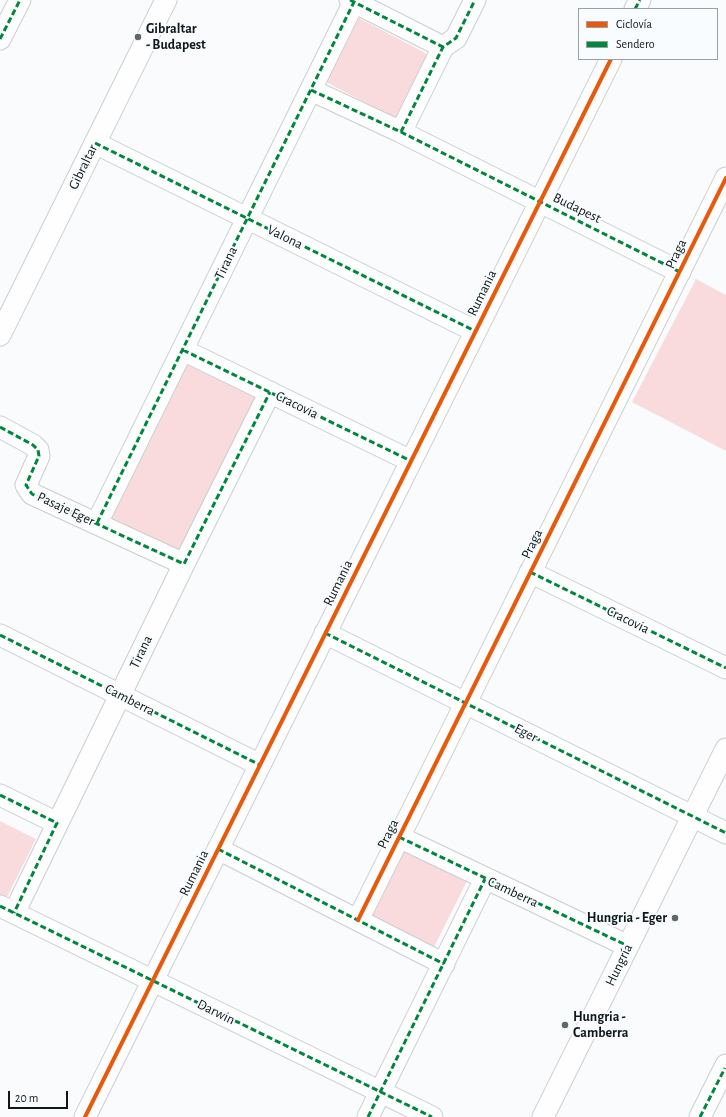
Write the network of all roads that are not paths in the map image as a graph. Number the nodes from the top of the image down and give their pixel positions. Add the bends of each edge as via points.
1 (20, 0) edge
2 (166, 0) edge
3 (475, 0) edge
4 (352, 1) edge
5 (0, 40) edge
6 (443, 47) junction
7 (610, 60) edge
8 (311, 90) junction
9 (401, 132) junction
10 (95, 143) junction
11 (726, 178) edge
12 (539, 202) junction
13 (247, 219) junction
14 (680, 272) junction
15 (475, 331) junction
16 (0, 335) edge
17 (183, 350) junction
18 (270, 392) junction
19 (0, 427) edge
20 (411, 460) junction
21 (97, 523) junction
22 (184, 564) junction
23 (530, 572) junction
24 (325, 633) junction
25 (0, 635) edge
26 (726, 668) edge
27 (120, 695) junction
28 (466, 703) junction
29 (726, 749) edge
30 (260, 765) junction
31 (0, 795) edge
32 (693, 816) junction
33 (57, 823) junction
34 (726, 833) edge
35 (399, 837) junction
36 (218, 849) junction
37 (486, 879) junction
38 (7, 909) edge
39 (358, 920) junction
40 (628, 946) junction
41 (444, 964) junction
42 (153, 980) junction
43 (726, 1071) edge
44 (380, 1092) junction
45 (85, 1117) edge
46 (368, 1117) edge
47 (432, 1117) edge
48 (544, 1117) edge
49 (700, 1117) edge

1 - 5 street
2 - 10 street, Gibraltar
3 - 6 street via 456,38
4 - 6 street
4 - 8 street, Tirana
6 - 9 street
7 - 12 street, Rumania
8 - 9 street, Budapest
8 - 13 street, Tirana
9 - 12 street, Budapest
10 - 13 street, Valona
10 - 16 street, Gibraltar
11 - 14 street, Praga
12 - 14 street, Budapest
12 - 15 street, Rumania
13 - 15 street, Valona
13 - 17 street, Tirana
14 - 23 street, Praga
15 - 20 street, Rumania
17 - 18 street, Cracovia
17 - 21 street, Tirana
18 - 20 street, Cracovia
18 - 22 street, Tirana
19 - 21 street, Pasaje Eger via 38,450 39,456 26,485 32,494
20 - 24 street, Rumania
21 - 22 street, Pasaje Eger
22 - 27 street, Tirana
23 - 26 street, Cracovia
23 - 28 street, Praga
24 - 28 street, Eger
24 - 30 street, Rumania
25 - 27 street, Camberra
27 - 30 street, Camberra
27 - 33 street, Tirana
28 - 32 street, Eger
28 - 35 street, Praga
29 - 32 street, Hungría
30 - 36 street, Rumania
31 - 33 street
32 - 34 street, Eger
32 - 40 street, Hungría
33 - 38 street, Tirana
35 - 37 street, Camberra
35 - 39 street, Praga
36 - 39 street
36 - 42 street, Rumania
37 - 40 street, Camberra
37 - 41 street
38 - 42 street, Darwin
39 - 41 street
40 - 48 street, Hungría
41 - 44 street
42 - 44 street, Darwin
42 - 45 street, Rumania
43 - 49 street
44 - 46 street
44 - 47 street, Darwin

